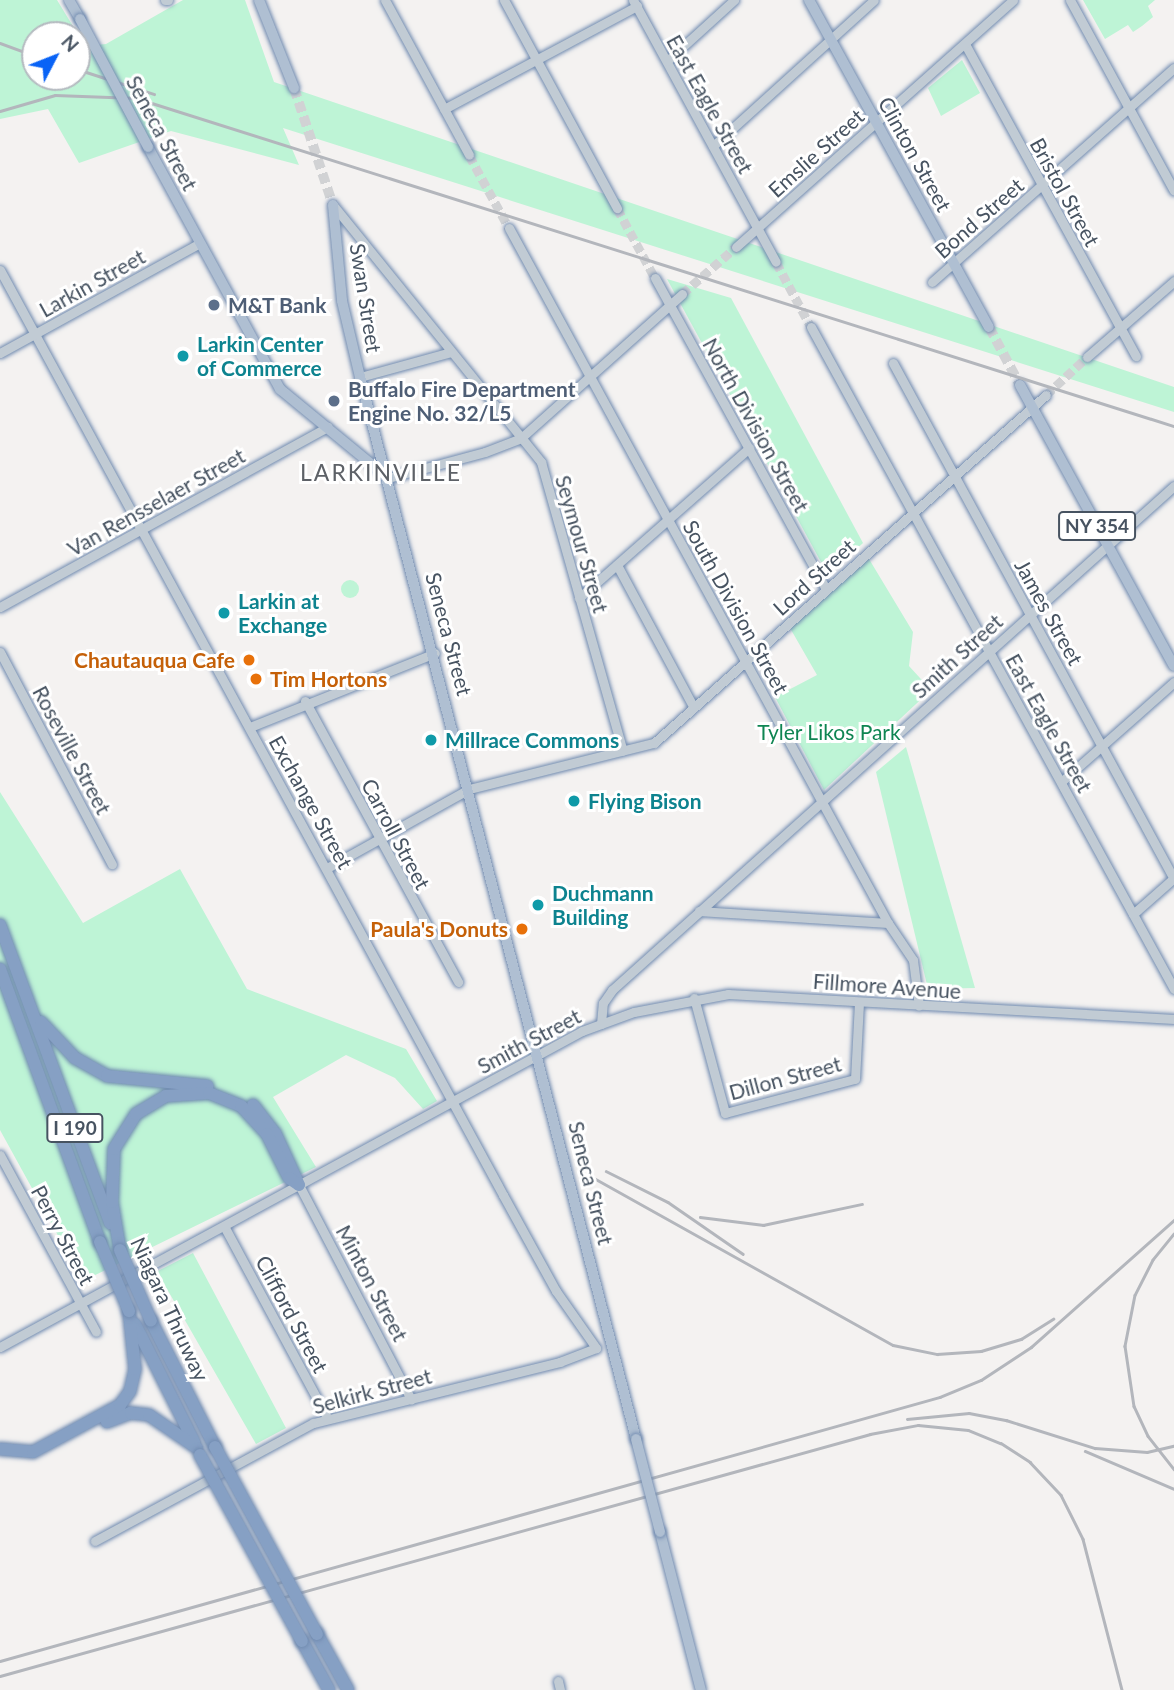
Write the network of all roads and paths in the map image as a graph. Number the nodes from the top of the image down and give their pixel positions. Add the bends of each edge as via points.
1 (69, 0) edge
2 (259, 0) edge
3 (385, 0) edge
4 (504, 0) edge
5 (734, 0) edge
6 (809, 0) edge
7 (874, 0) edge
8 (1013, 0) edge
9 (1070, 0) edge
10 (635, 3) edge
11 (831, 39) junction
12 (965, 44) junction
13 (537, 60) junction
14 (667, 61) junction
15 (1174, 68) edge
16 (294, 88) tunnel mouth
17 (1129, 108) junction
18 (444, 109) junction
19 (876, 123) junction
20 (713, 146) junction
21 (469, 155) tunnel mouth
22 (1041, 186) junction
23 (1174, 191) edge
24 (333, 205) joint
25 (617, 208) tunnel mouth
26 (509, 228) tunnel mouth
27 (758, 228) junction
28 (200, 243) junction
29 (736, 247) tunnel mouth
30 (776, 262) tunnel mouth
31 (954, 263) junction
32 (0, 270) edge
33 (655, 278) tunnel mouth
34 (1174, 281) edge
35 (932, 282) dead end
36 (682, 294) tunnel mouth
37 (669, 305) junction
38 (811, 327) tunnel mouth
39 (989, 327) tunnel mouth
40 (1121, 328) junction
41 (34, 334) junction
42 (451, 352) junction
43 (0, 353) edge
44 (1136, 356) dead end
45 (1087, 358) tunnel mouth
46 (893, 363) dead end
47 (590, 376) junction
48 (360, 377) junction
49 (1020, 385) tunnel mouth
50 (1046, 395) tunnel mouth
51 (1031, 407) junction
52 (328, 427) junction
53 (521, 438) junction
54 (749, 448) junction
55 (954, 475) junction
56 (388, 478) junction
57 (1174, 486) edge
58 (913, 512) junction
59 (668, 519) junction
60 (142, 529) junction
61 (1108, 545) junction
62 (617, 565) junction
63 (826, 589) junction
64 (579, 598) junction
65 (0, 607) edge
66 (1030, 614) junction
67 (989, 651) junction
68 (0, 652) edge
69 (435, 653) junction
70 (747, 661) junction
71 (1174, 666) edge
72 (1174, 682) edge
73 (305, 701) junction
74 (694, 708) junction
75 (250, 727) junction
76 (1102, 746) junction
77 (623, 751) junction
78 (1061, 782) junction
79 (469, 789) junction
80 (821, 801) junction
81 (378, 839) junction
82 (112, 864) dead end
83 (327, 868) junction
84 (1174, 878) edge
85 (699, 911) junction
86 (1133, 914) junction
87 (888, 923) junction
88 (0, 925) edge
89 (0, 969) edge
90 (458, 982) dead end
91 (1174, 989) edge
92 (694, 998) junction
93 (859, 1002) junction
94 (919, 1006) junction
95 (36, 1016) junction
96 (1174, 1019) edge
97 (601, 1024) junction
98 (538, 1055) junction
99 (454, 1100) junction
100 (0, 1155) edge
101 (299, 1185) junction
102 (224, 1226) junction
103 (118, 1242) junction
104 (80, 1303) junction
105 (133, 1326) junction
106 (96, 1332) dead end
107 (0, 1347) edge
108 (596, 1348) joint
109 (411, 1399) junction
110 (328, 1419) junction
111 (0, 1449) edge
112 (199, 1451) junction
113 (0, 1456) edge
114 (95, 1541) dead end
115 (329, 1690) edge
116 (348, 1690) edge
117 (701, 1690) edge

1 - 28 main road, Seneca Street, bridge
2 - 16 main road
3 - 18 street
4 - 13 street
5 - 14 street
6 - 11 main road, Clinton Street
7 - 11 street
8 - 12 street, Emslie Street
9 - 17 street
10 - 13 street
10 - 14 street, East Eagle Street
11 - 19 main road, Clinton Street
11 - 20 street
12 - 19 street, Emslie Street
12 - 22 street, Bristol Street
13 - 18 street
13 - 25 street
14 - 20 street, East Eagle Street
15 - 17 street, Bond Street
17 - 22 street, Bond Street
17 - 23 street
18 - 21 street
19 - 27 street, Emslie Street
19 - 31 main road, Clinton Street
20 - 27 street, East Eagle Street
22 - 31 street, Bond Street
22 - 40 street, Bristol Street
24 - 42 street, Seymour Street
24 - 48 main road, Swan Street via 342,301
26 - 47 street, South Division Street
27 - 29 street, Emslie Street
27 - 30 street, East Eagle Street
28 - 41 street, Larkin Street
28 - 52 main road, Seneca Street via 279,389
31 - 35 street, Bond Street
31 - 39 main road, Clinton Street
32 - 41 street, Exchange Street
33 - 37 street, North Division Street
34 - 40 street
36 - 37 street
37 - 47 street
37 - 54 street, North Division Street
38 - 58 street, East Eagle Street
40 - 44 street, Bristol Street
40 - 45 street
41 - 43 street, Larkin Street
41 - 60 street, Exchange Street
42 - 48 street
42 - 53 street, Seymour Street
46 - 55 street, James Street
47 - 53 street
47 - 59 street, South Division Street
48 - 56 main road, Swan Street
49 - 51 main road, NY 354
50 - 51 street, Lord Street
51 - 55 street, Lord Street
51 - 61 main road, NY 354
52 - 56 main road, Seneca Street
52 - 60 street, Van Rensselaer Street
53 - 56 street via 485,453
53 - 64 street, Seymour Street via 541,462
54 - 59 street
54 - 63 street, North Division Street
55 - 58 street, Lord Street
55 - 66 street, James Street
56 - 69 main road, Seneca Street
57 - 61 street, Smith Street
58 - 63 street, Lord Street
58 - 67 street, East Eagle Street
59 - 62 street
59 - 70 street, South Division Street
60 - 65 street, Van Rensselaer Street
60 - 75 street, Exchange Street
61 - 66 street, Smith Street
61 - 71 main road, NY 354
62 - 64 street
62 - 74 street
63 - 70 street, Lord Street
64 - 77 street, Seymour Street
66 - 67 street, Smith Street
66 - 76 street, James Street
67 - 78 street, East Eagle Street
67 - 80 street, Smith Street
68 - 82 street, Roseville Street
69 - 73 street
69 - 79 main road, Seneca Street
70 - 74 street, Lord Street
70 - 80 street, South Division Street
72 - 76 street
73 - 75 street
73 - 81 street, Carroll Street
74 - 77 street, Lord Street via 654,744
75 - 83 street, Exchange Street
76 - 78 street
76 - 84 street, James Street
77 - 79 street, Lord Street
78 - 86 street, East Eagle Street
79 - 81 street, Lord Street
79 - 98 main road, Seneca Street
80 - 85 street, Smith Street
80 - 87 street, South Division Street
81 - 83 street, Lord Street
81 - 90 street, Carroll Street
83 - 99 street, Exchange Street
84 - 86 street
85 - 87 street
85 - 97 street, Smith Street via 612,990 603,1003
86 - 91 street, East Eagle Street
87 - 94 street, South Division Street via 916,968
88 - 95 highway, Niagara Thruway / I 190
89 - 105 highway, Niagara Thruway / I 190, bridge
92 - 93 street, Fillmore Avenue via 737,994
92 - 93 street, Dillon Street via 725,1113 855,1079
92 - 97 street, Fillmore Avenue
93 - 94 street, Fillmore Avenue
94 - 96 street, Fillmore Avenue
95 - 101 highway via 75,1058 107,1076 214,1087 248,1101 275,1132
95 - 103 highway, Niagara Thruway / I 190
97 - 98 street, Smith Street
98 - 99 street, Smith Street
98 - 117 main road, Seneca Street, bridge
99 - 101 street, Smith Street
99 - 108 street, Exchange Street via 556,1291
100 - 104 street, Perry Street
101 - 102 street, Smith Street
101 - 103 highway via 289,1178 267,1134 241,1106 209,1093 166,1096 136,1114 114,1149 110,1185
101 - 109 street, Minton Street
102 - 104 street, Smith Street
102 - 110 street, Clifford Street
103 - 116 highway, Niagara Thruway / I 190, bridge via 151,1321 215,1447
104 - 106 street, Perry Street
104 - 107 street, Smith Street
105 - 111 highway via 135,1369 130,1391 120,1405 43,1448 25,1453
105 - 112 highway, Niagara Thruway
108 - 109 street, Selkirk Street via 560,1362
109 - 110 street, Selkirk Street
110 - 114 street, Selkirk Street
112 - 113 highway via 159,1419 131,1413 40,1457
112 - 115 highway, Niagara Thruway, bridge

